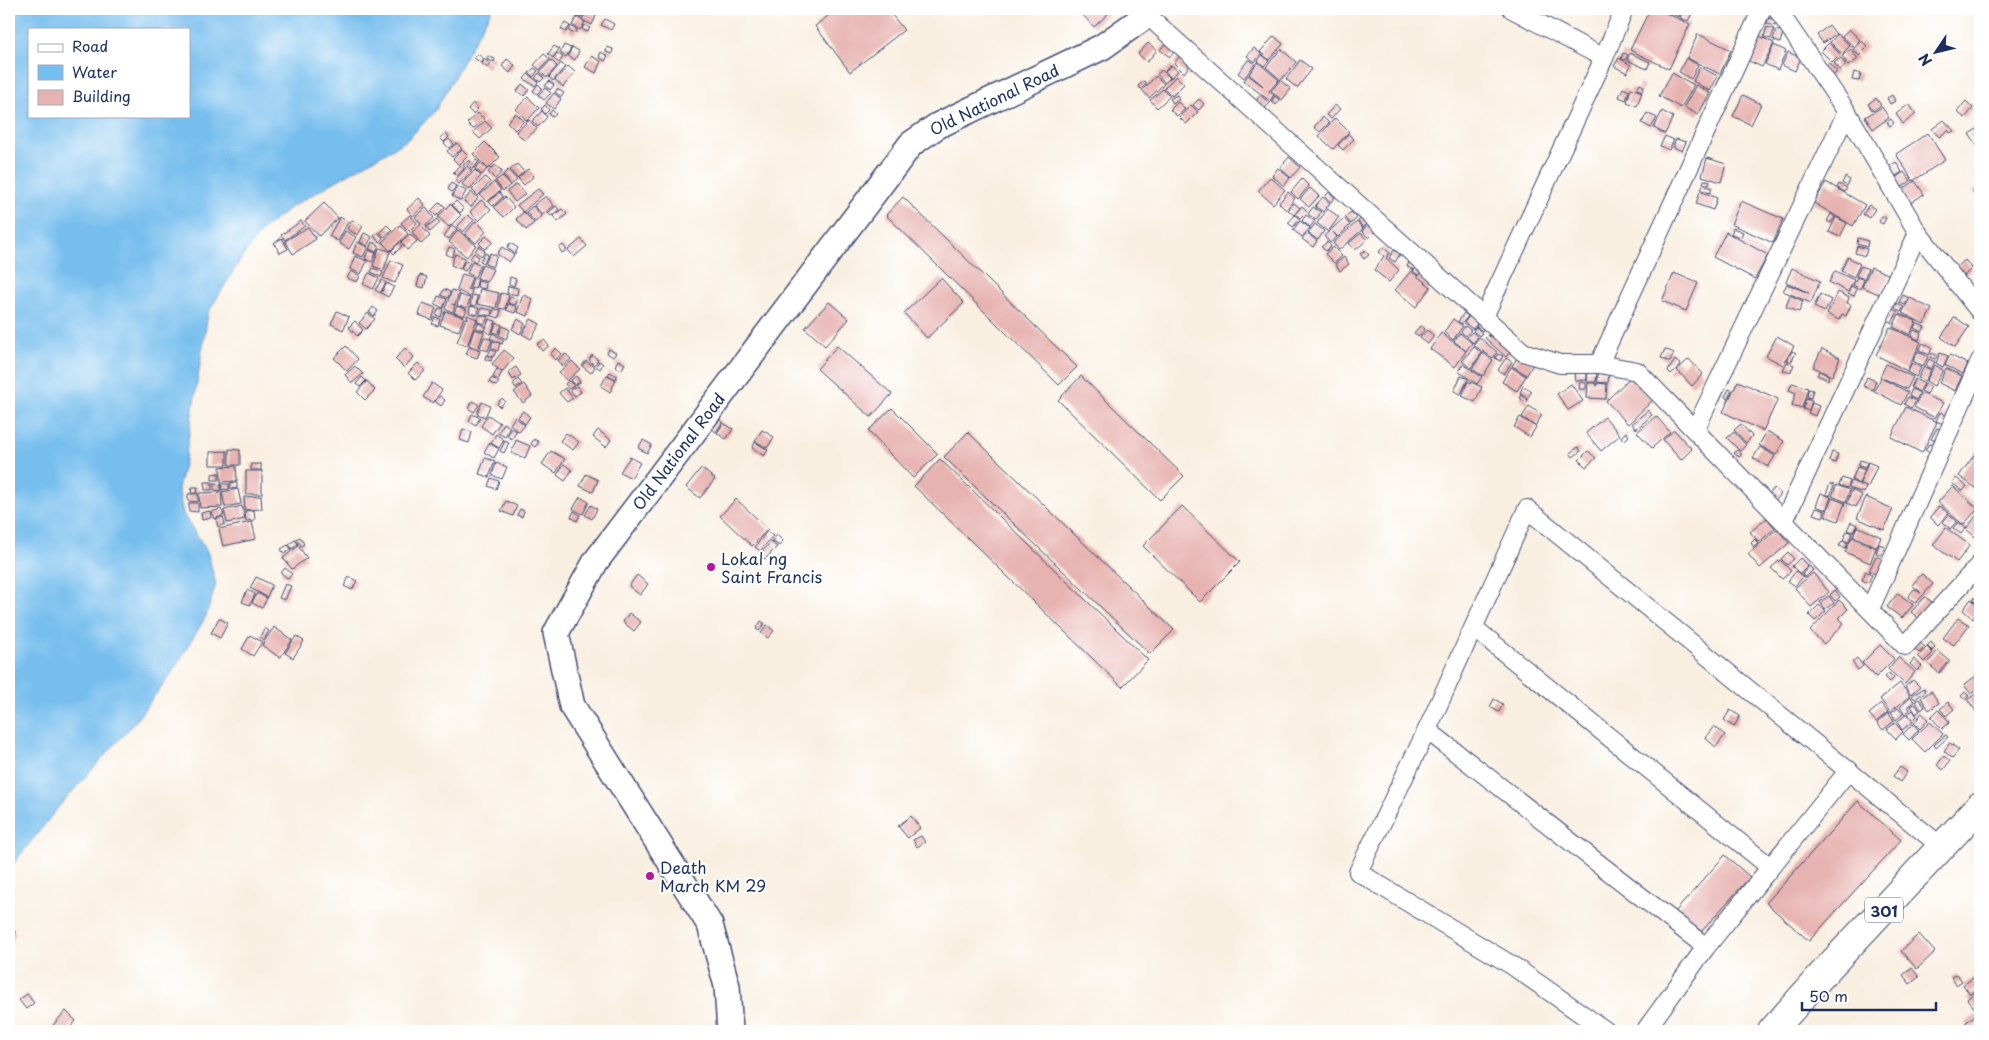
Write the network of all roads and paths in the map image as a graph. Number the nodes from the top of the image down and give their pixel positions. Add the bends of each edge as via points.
1 (1512, 9) edge
2 (1624, 9) edge
3 (1762, 9) edge
4 (1778, 9) edge
5 (1147, 12) edge
6 (1604, 58) junction
7 (1847, 112) junction
8 (1918, 233) junction
9 (1980, 312) edge
10 (1484, 318) junction
11 (1980, 361) edge
12 (1599, 364) junction
13 (1695, 430) junction
14 (1784, 521) junction
15 (1980, 564) edge
16 (1870, 609) junction
17 (1474, 628) junction
18 (1427, 730) junction
19 (1849, 770) junction
20 (1980, 806) edge
21 (1943, 848) junction
22 (1770, 867) junction
23 (1706, 947) junction
24 (730, 1031) edge
25 (1606, 1031) edge
26 (1645, 1031) edge
27 (1772, 1031) edge

1 - 6 street
2 - 6 street
3 - 12 street
4 - 7 street
5 - 10 street
5 - 24 main road, Old National Road via 1102,47 937,126 911,144 596,561 556,633 572,706 710,925 727,986
6 - 10 street
7 - 8 street
7 - 13 street
8 - 9 street
8 - 14 street
10 - 12 street via 1523,352 1560,364
11 - 16 street
12 - 13 street via 1638,371
13 - 14 street
14 - 16 street
15 - 16 street via 1905,646
17 - 18 street
17 - 19 street via 1526,509
17 - 22 street
18 - 23 street
18 - 25 street via 1358,872 1513,966
19 - 21 street
19 - 22 street
20 - 21 main road, 301
21 - 27 main road, 301
22 - 23 street
23 - 26 street

